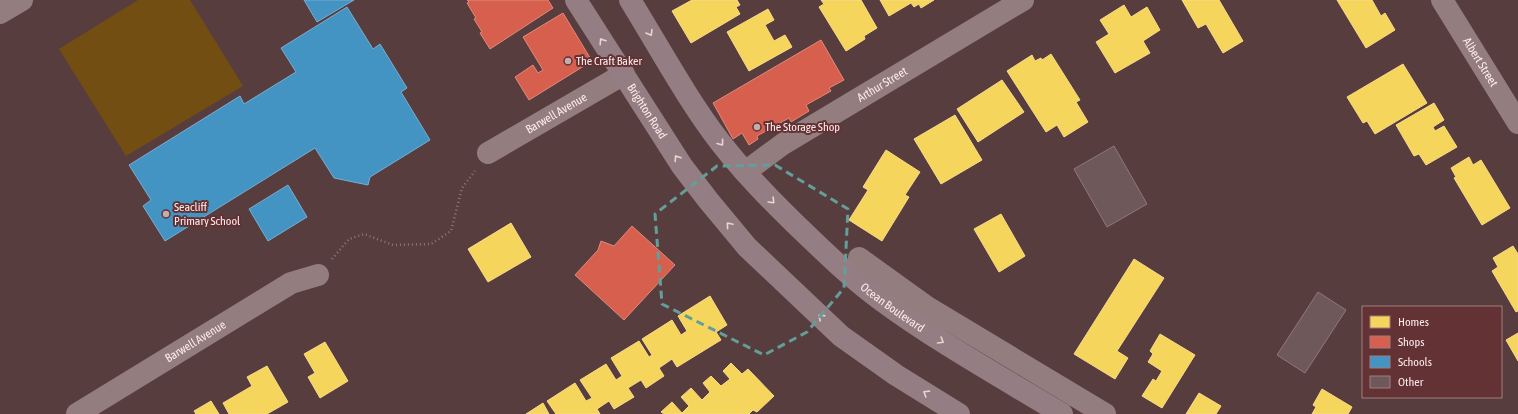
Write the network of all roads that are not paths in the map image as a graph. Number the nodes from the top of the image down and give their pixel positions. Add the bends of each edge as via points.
1 (22, 0) edge
2 (576, 0) edge
3 (630, 0) edge
4 (1023, 0) edge
5 (1442, 0) edge
6 (0, 13) edge
7 (624, 74) junction
8 (1518, 124) edge
9 (488, 153) road end
10 (745, 172) junction
11 (859, 258) dead end
12 (318, 275) road end
13 (76, 414) edge
14 (959, 414) edge
15 (1062, 414) edge
16 (1105, 414) edge

1 - 6 street
7 -> 2 main road, Brighton Road
3 -> 10 main road via 719,141
4 - 10 street, Arthur Street via 783,144
5 - 8 street, Albert Street
7 - 9 street, Barwell Avenue
14 -> 7 main road, Brighton Road via 896,375 841,336 747,247 682,166
10 -> 15 main road, Ocean Boulevard via 822,250 880,299 931,335
11 - 16 street, Ocean Boulevard via 927,307
12 - 13 street, Barwell Avenue via 291,283

